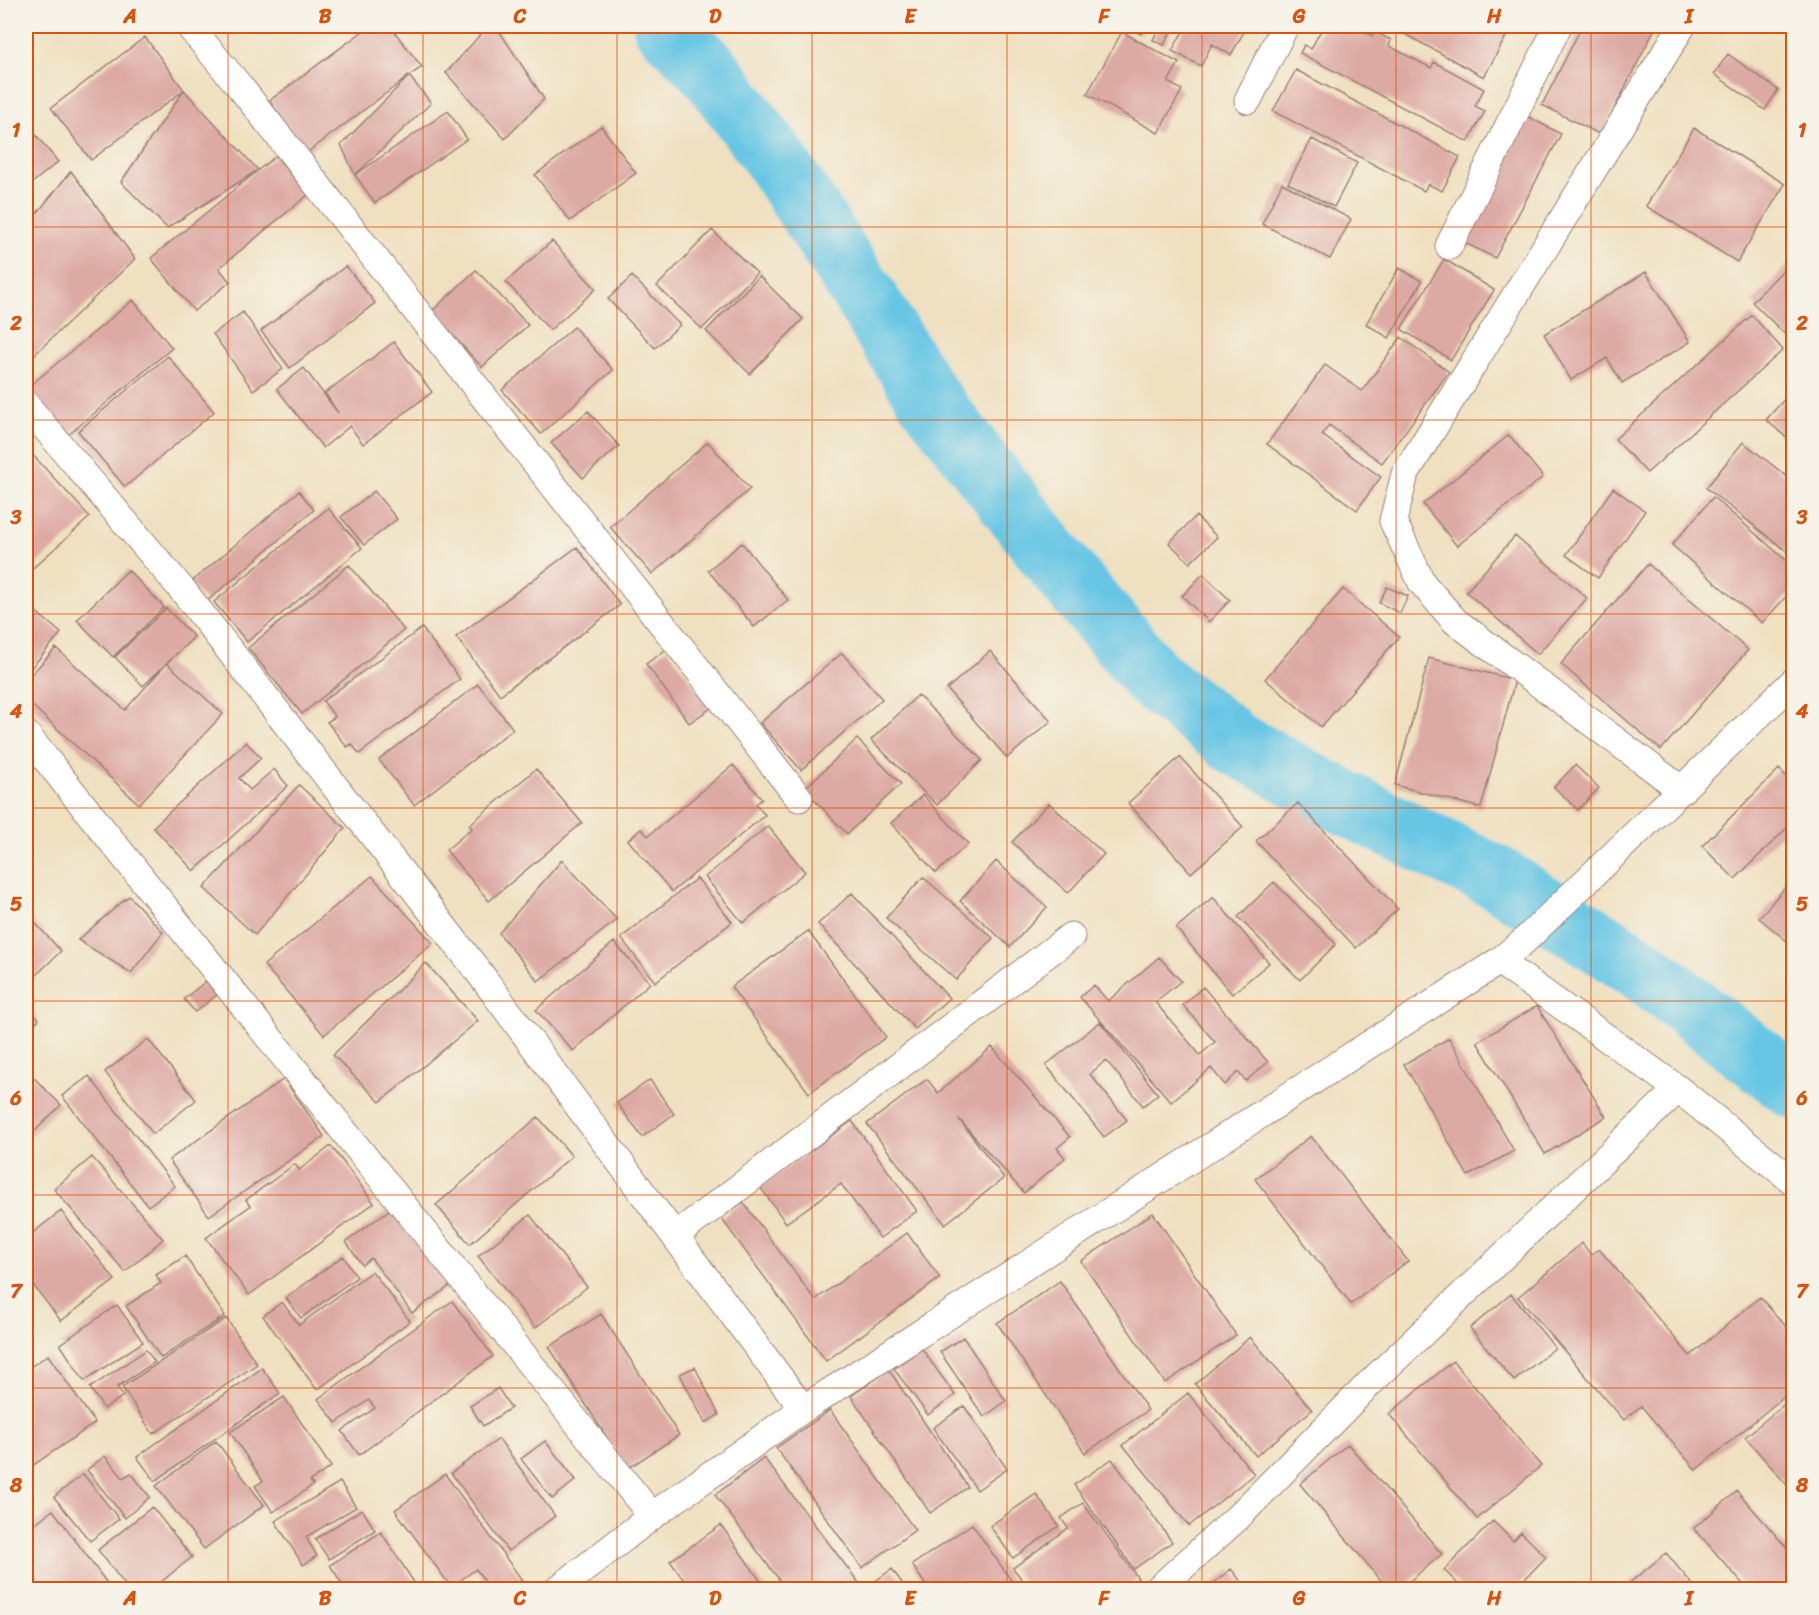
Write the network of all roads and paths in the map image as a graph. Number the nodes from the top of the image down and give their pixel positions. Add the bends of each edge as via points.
1 (189, 26) edge
2 (1286, 26) edge
3 (1558, 26) edge
4 (1682, 26) edge
5 (1248, 100) dead end
6 (1449, 246) dead end
7 (26, 405) edge
8 (1794, 681) edge
9 (26, 734) edge
10 (1682, 790) junction
11 (799, 798) dead end
12 (1071, 936) dead end
13 (1499, 961) junction
14 (1678, 1089) junction
15 (1794, 1182) edge
16 (676, 1235) junction
17 (803, 1409) junction
18 (652, 1516) junction
19 (557, 1590) edge
20 (1157, 1590) edge

1 - 11 street
2 - 5 street
3 - 6 street
4 - 10 street via 1405,474 1393,521 1422,583 1455,621
7 - 16 street via 185,593 481,975
8 - 10 street
9 - 18 street
10 - 13 street
12 - 16 street
13 - 14 street
13 - 17 street
14 - 15 street
14 - 20 street via 1369,1384 1239,1516
16 - 17 street
17 - 18 street
18 - 19 street

